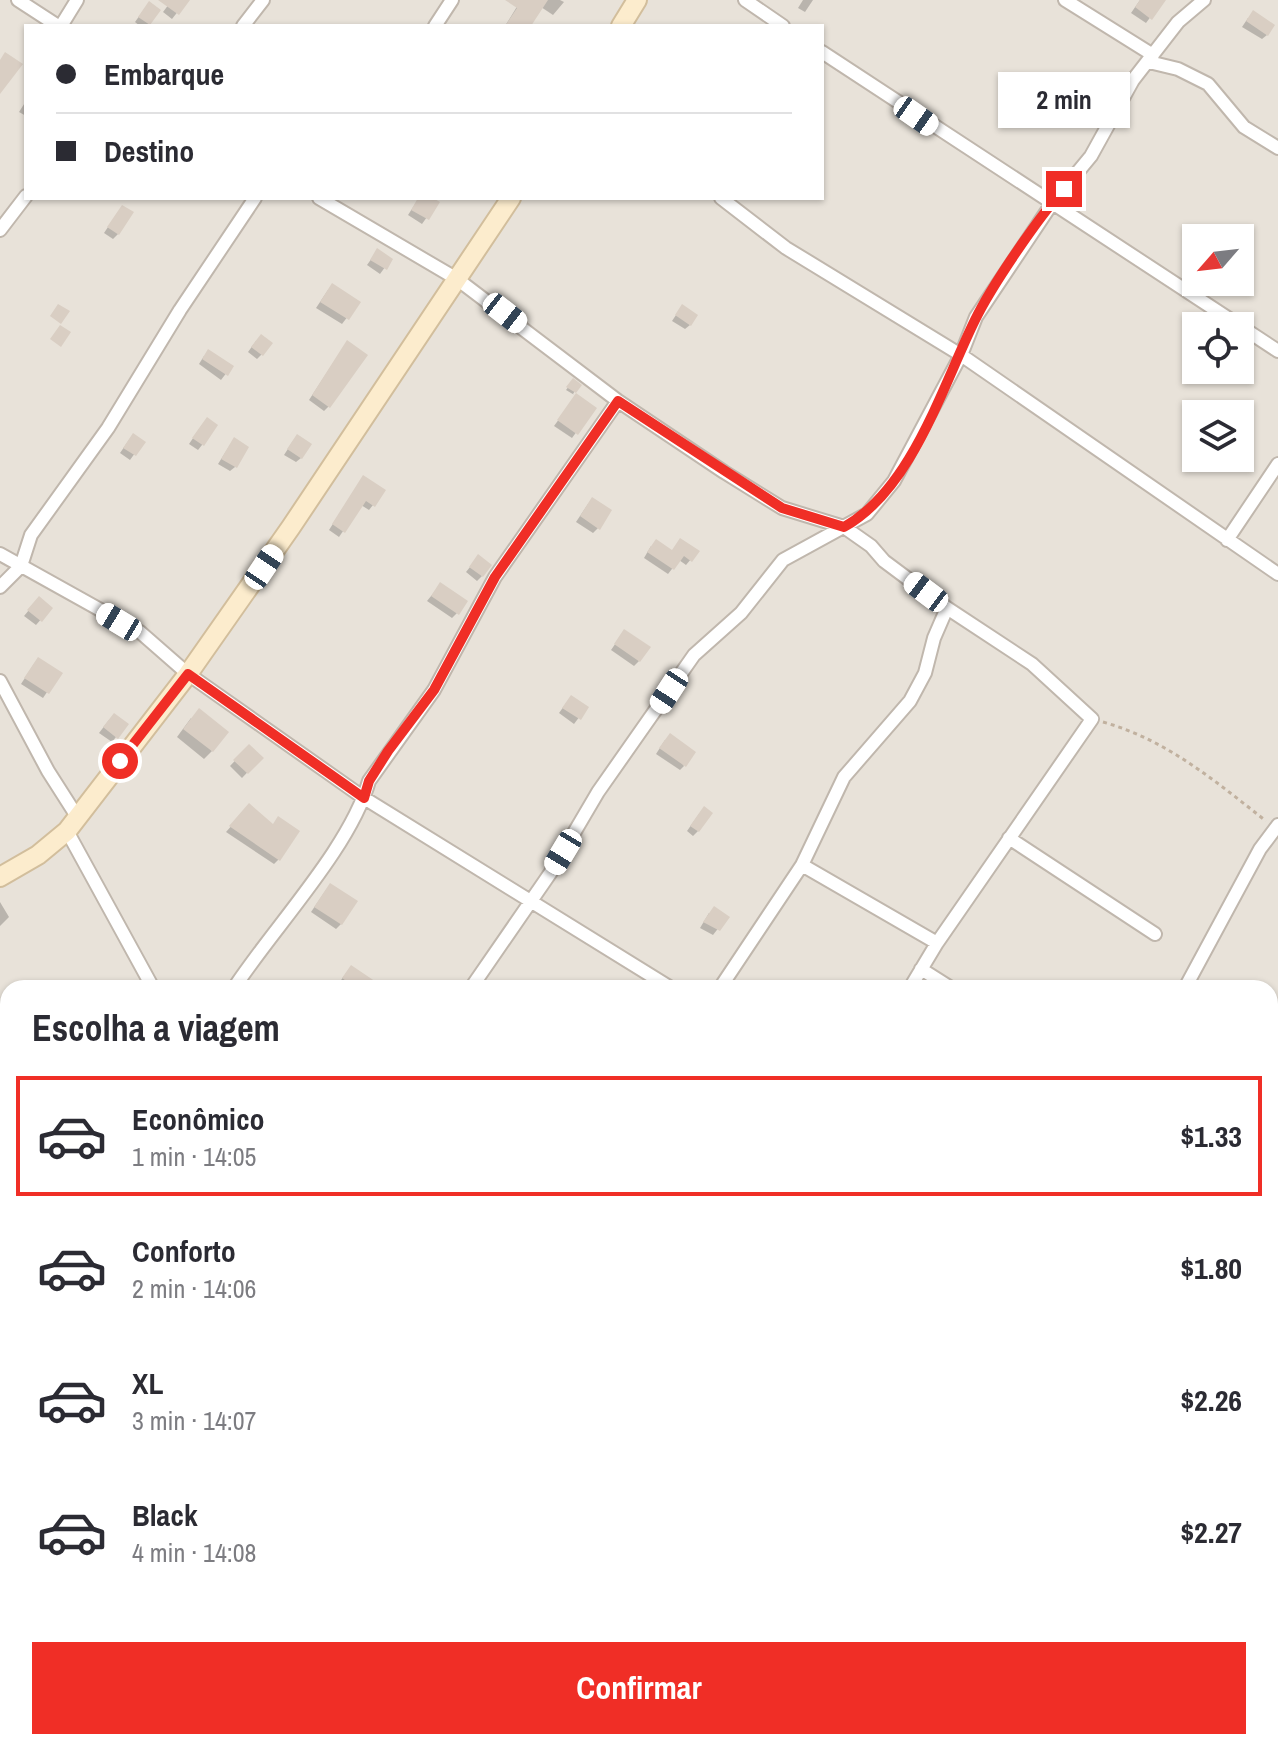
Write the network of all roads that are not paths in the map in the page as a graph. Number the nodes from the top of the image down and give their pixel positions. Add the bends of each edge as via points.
1 (18, 0) edge
2 (77, 0) edge
3 (263, 0) edge
4 (452, 0) edge
5 (637, 0) edge
6 (745, 0) edge
7 (1065, 0) edge
8 (1204, 0) edge
9 (56, 24) edge
10 (60, 24) edge
11 (245, 24) edge
12 (436, 24) edge
13 (622, 24) edge
14 (780, 24) edge
15 (824, 53) edge
16 (1151, 58) junction
17 (1278, 148) edge
18 (24, 199) edge
19 (254, 200) edge
20 (322, 200) edge
21 (510, 200) edge
22 (724, 200) edge
23 (1053, 202) junction
24 (0, 230) edge
25 (457, 279) junction
26 (1219, 312) edge
27 (1254, 335) edge
28 (1278, 351) edge
29 (961, 355) junction
30 (618, 401) junction
31 (1278, 464) edge
32 (844, 527) junction
33 (1227, 540) junction
34 (0, 554) edge
35 (21, 566) junction
36 (1278, 574) edge
37 (0, 587) edge
38 (947, 608) junction
39 (188, 674) junction
40 (0, 681) edge
41 (364, 798) junction
42 (72, 824) junction
43 (1277, 827) edge
44 (1009, 838) junction
45 (802, 865) junction
46 (0, 877) edge
47 (532, 899) junction
48 (1155, 934) dead end
49 (937, 943) junction
50 (921, 969) junction
51 (149, 980) edge
52 (240, 980) edge
53 (476, 980) edge
54 (659, 980) edge
55 (725, 980) edge
56 (915, 980) edge
57 (938, 980) edge
58 (1189, 980) edge

1 - 9 street
2 - 10 street
3 - 11 street
4 - 12 street
5 - 13 street
6 - 14 street
7 - 16 street
8 - 16 street via 1178,22
15 - 23 street
16 - 17 street via 1208,84 1244,127
16 - 23 street via 1121,98 1091,156
18 - 24 street
19 - 35 street via 101,438 31,535
20 - 25 street
21 - 25 street
22 - 29 street via 786,248
23 - 26 street
23 - 29 street via 976,317
25 - 30 street
25 - 39 street
27 - 28 street
29 - 32 street via 894,481 867,514
29 - 33 street
30 - 32 street via 782,508
30 - 41 street via 495,577 434,690 388,751
31 - 33 street
32 - 38 street
32 - 47 street via 783,560 741,613 694,655 598,792
33 - 36 street
34 - 35 street
35 - 37 street
35 - 39 street via 140,632
38 - 44 street via 1032,664 1092,719
38 - 45 street via 910,701 844,777
39 - 41 street
39 - 42 street
40 - 42 street
41 - 47 street
41 - 52 street via 342,839
42 - 46 street via 38,855
42 - 51 street
43 - 58 street
44 - 48 street
44 - 49 street
45 - 49 street
45 - 55 street
47 - 53 street
47 - 54 street
49 - 50 street
50 - 56 street
50 - 57 street

